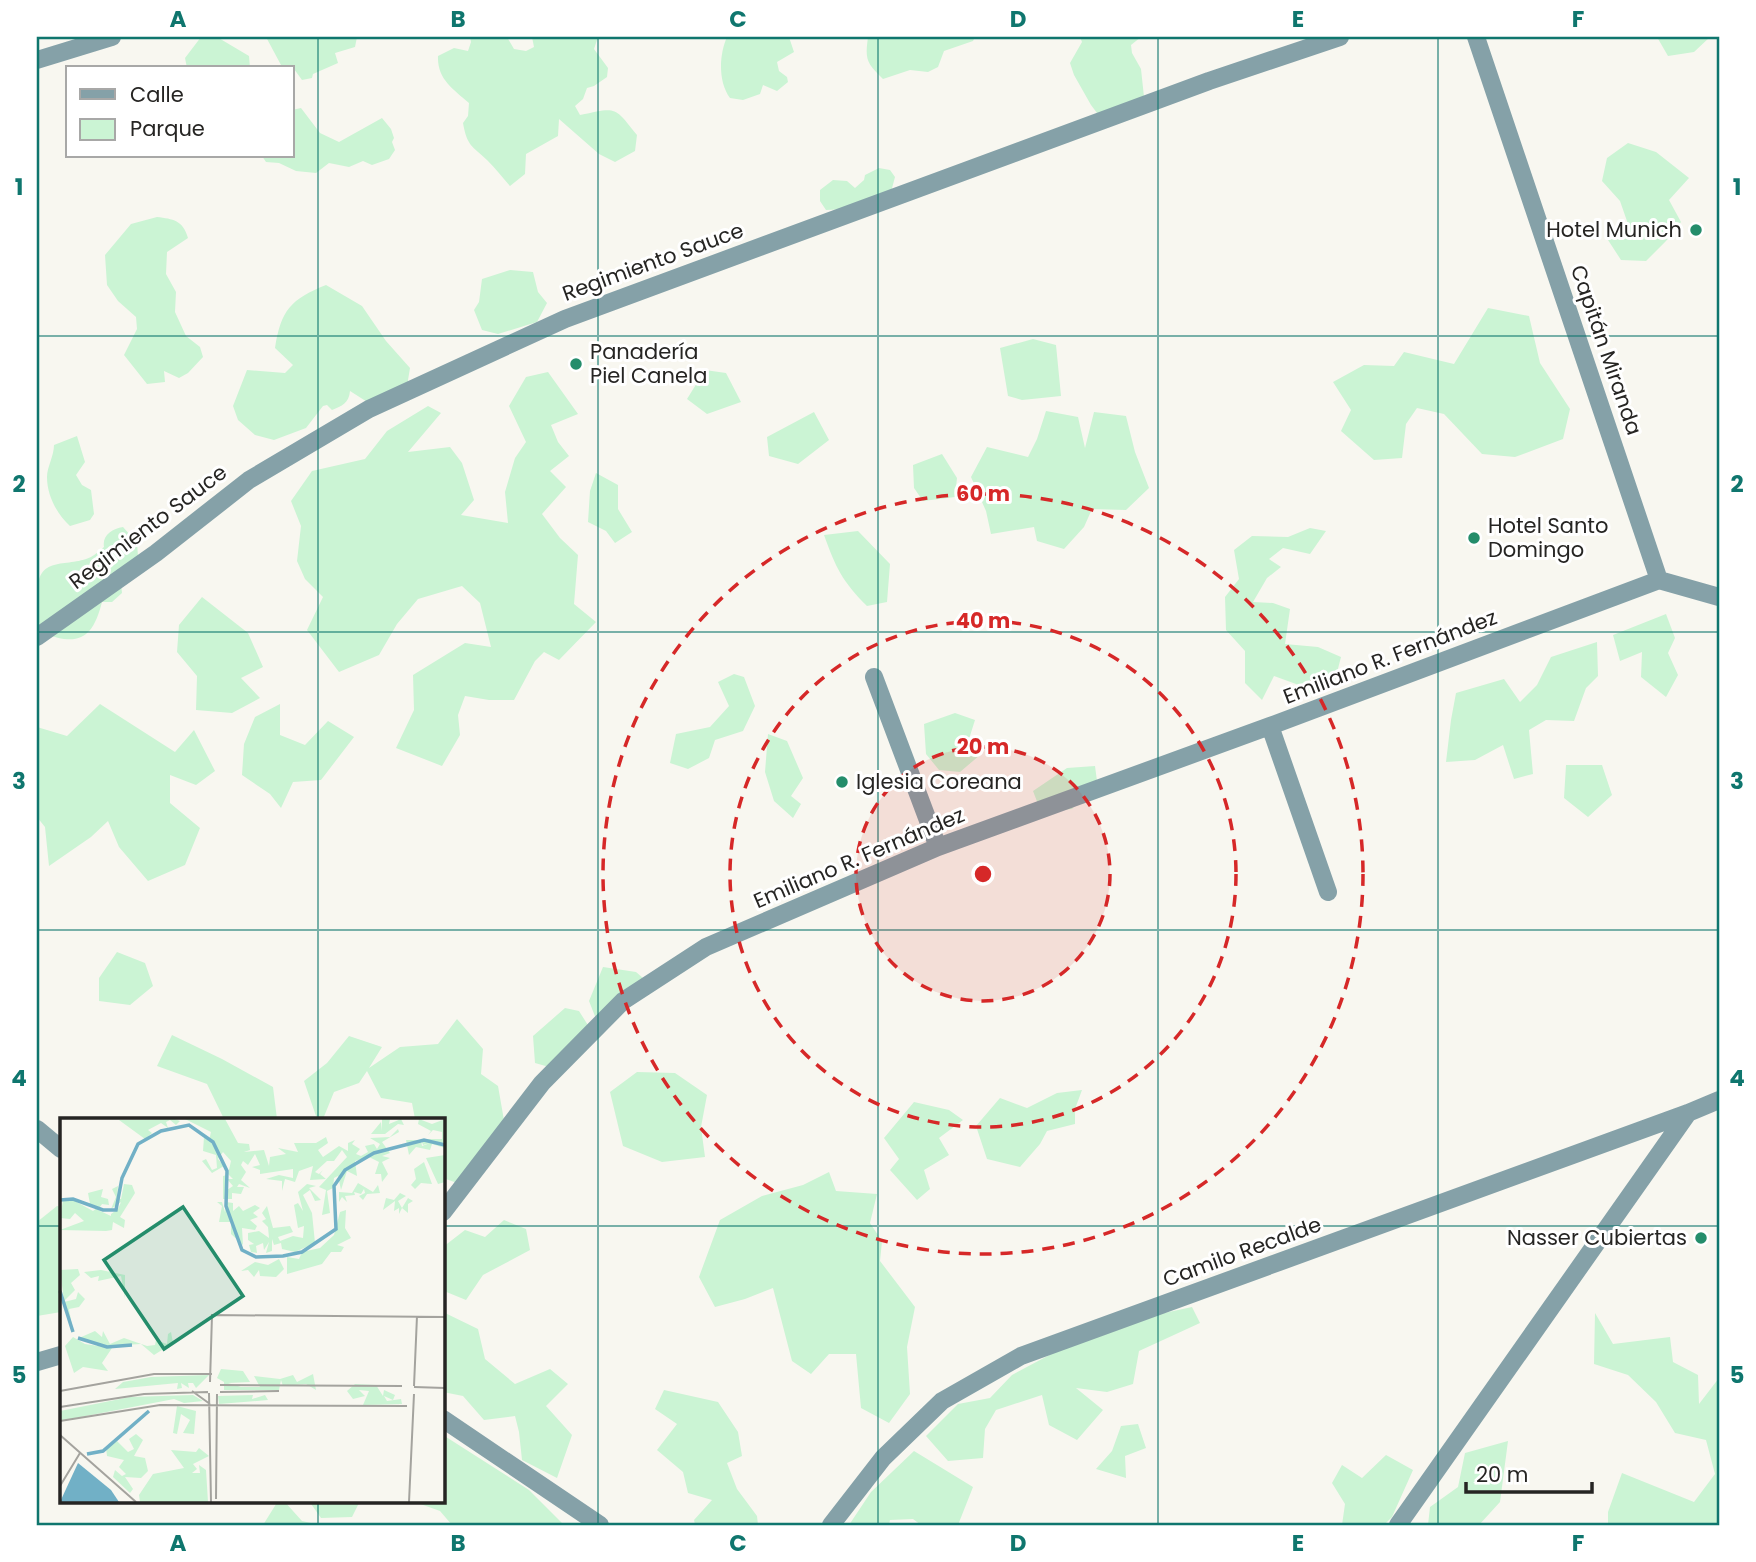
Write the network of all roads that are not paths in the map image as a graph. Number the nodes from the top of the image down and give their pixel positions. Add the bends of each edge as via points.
1 (112, 37) edge
2 (1340, 37) edge
3 (1476, 37) edge
4 (37, 60) edge
5 (1660, 580) junction
6 (1719, 597) edge
7 (37, 636) edge
8 (874, 677) dead end
9 (1270, 726) junction
10 (938, 847) junction
11 (1328, 892) dead end
12 (1719, 1100) edge
13 (1688, 1113) junction
14 (37, 1129) edge
15 (60, 1148) edge
16 (444, 1211) edge
17 (60, 1355) edge
18 (37, 1362) edge
19 (444, 1420) edge
20 (600, 1525) edge
21 (831, 1525) edge
22 (1398, 1525) edge

1 - 4 street
2 - 7 street, Regimiento Sauce via 552,325 369,409 249,480
3 - 5 street, Capitán Miranda
5 - 6 street
5 - 9 street, Emiliano R. Fernández
8 - 10 street
9 - 10 street, Emiliano R. Fernández
9 - 11 street
10 - 16 street, Emiliano R. Fernández via 706,947 623,1001 542,1083
12 - 13 street, Camilo Recalde
13 - 21 street, Camilo Recalde via 1021,1356 942,1401 883,1458
13 - 22 street
14 - 15 street
17 - 18 street
19 - 20 street

